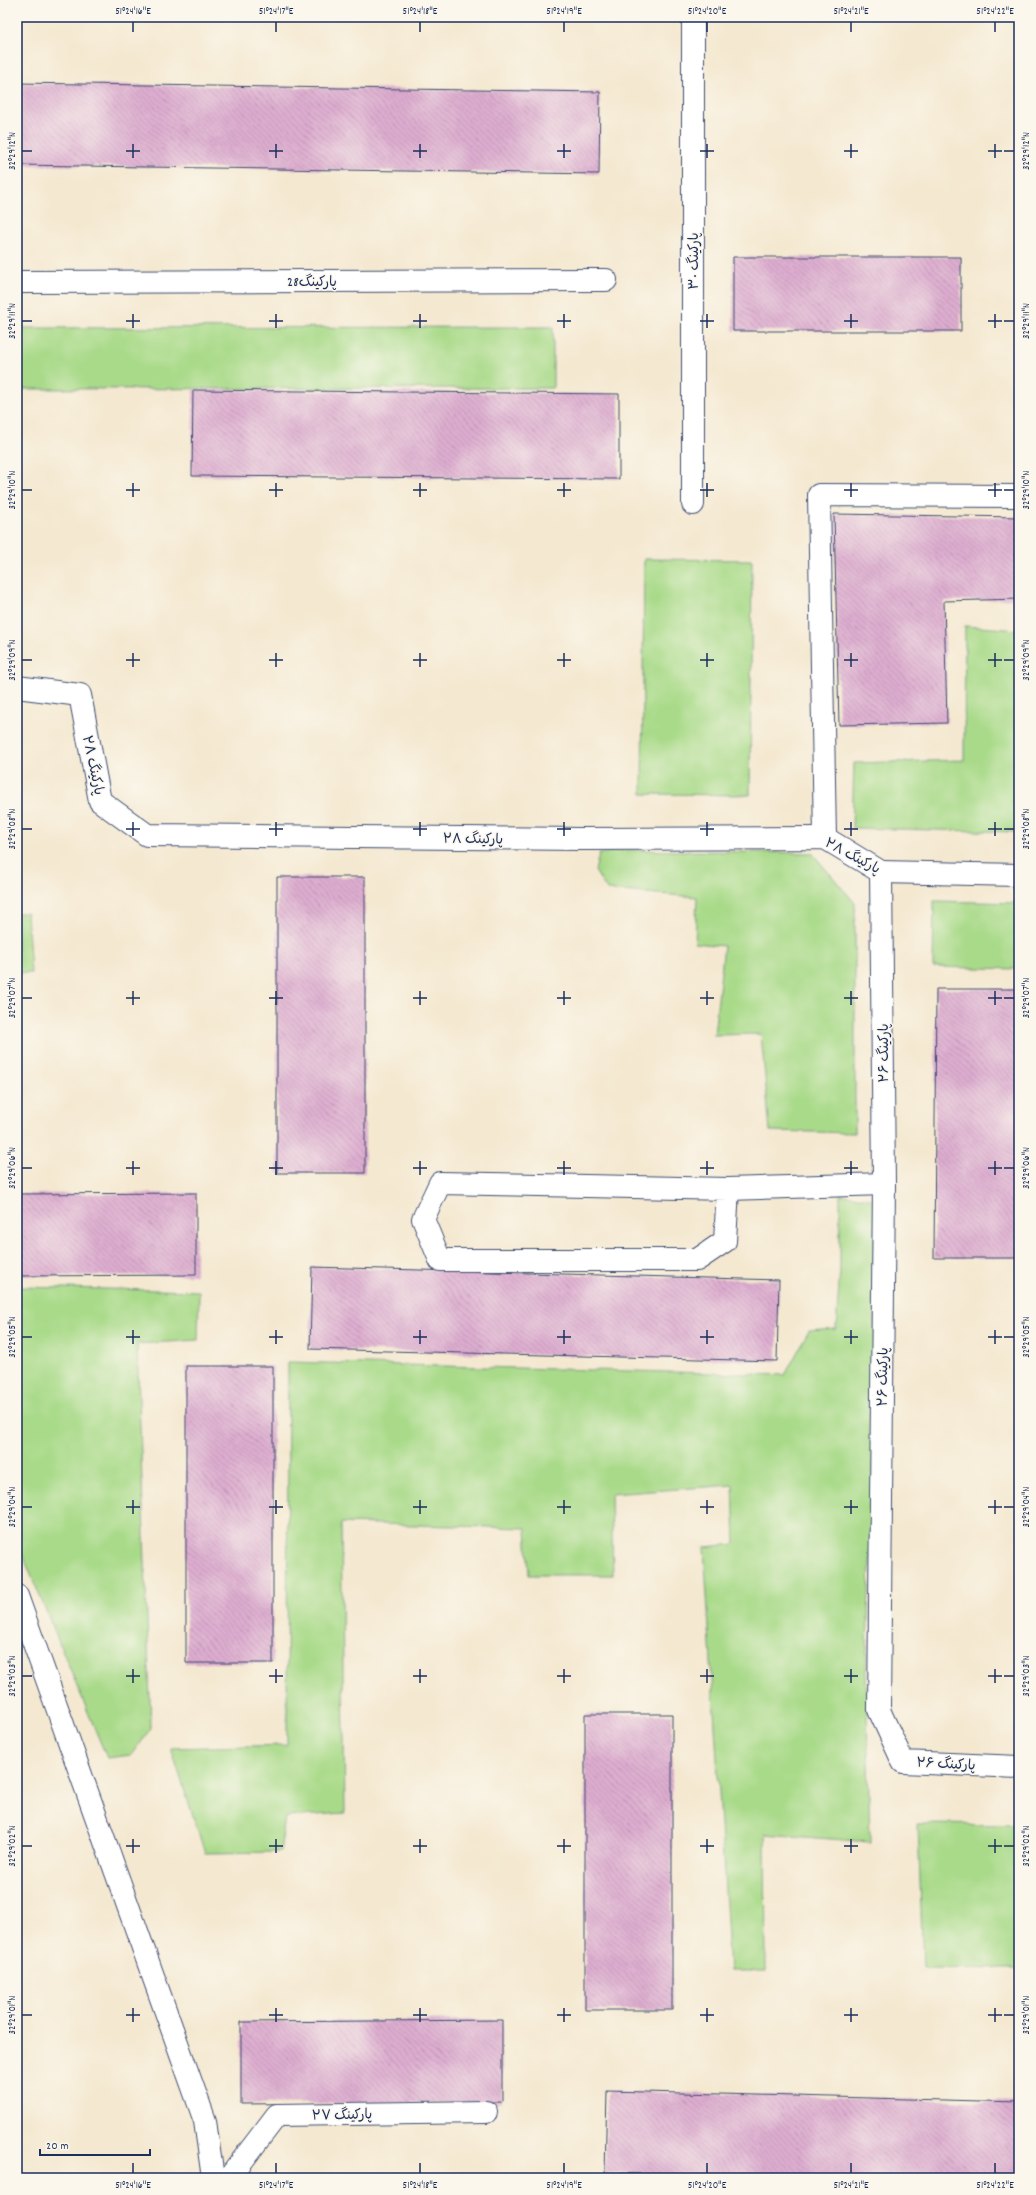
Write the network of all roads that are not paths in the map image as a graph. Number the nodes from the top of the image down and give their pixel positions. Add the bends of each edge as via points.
1 (693, 17) edge
2 (606, 280) dead end
3 (17, 282) edge
4 (1019, 496) edge
5 (692, 504) dead end
6 (17, 687) edge
7 (825, 838) junction
8 (881, 872) junction
9 (1019, 875) edge
10 (884, 1184) junction
11 (728, 1189) junction
12 (17, 1596) edge
13 (1019, 1767) edge
14 (486, 2112) dead end
15 (212, 2178) edge
16 (229, 2178) edge

1 - 5 street, پارکینگ ۳۰
2 - 3 street, پارکینگ28
4 - 7 street via 819,495
6 - 7 street, پارکینگ ۲۸ via 80,695 100,801 147,835 573,839
7 - 8 street, پارکینگ ۲۸
8 - 9 street, پارکینگ ۲۸
8 - 10 street, پارکینگ ۲۶
10 - 11 street
10 - 13 street, پارکینگ ۲۶ via 879,1710 904,1762
11 - 11 street via 440,1183 423,1219 440,1260 697,1260 725,1241
12 - 15 street via 205,2121
14 - 16 street, پارکینگ ۲۷ via 277,2115

